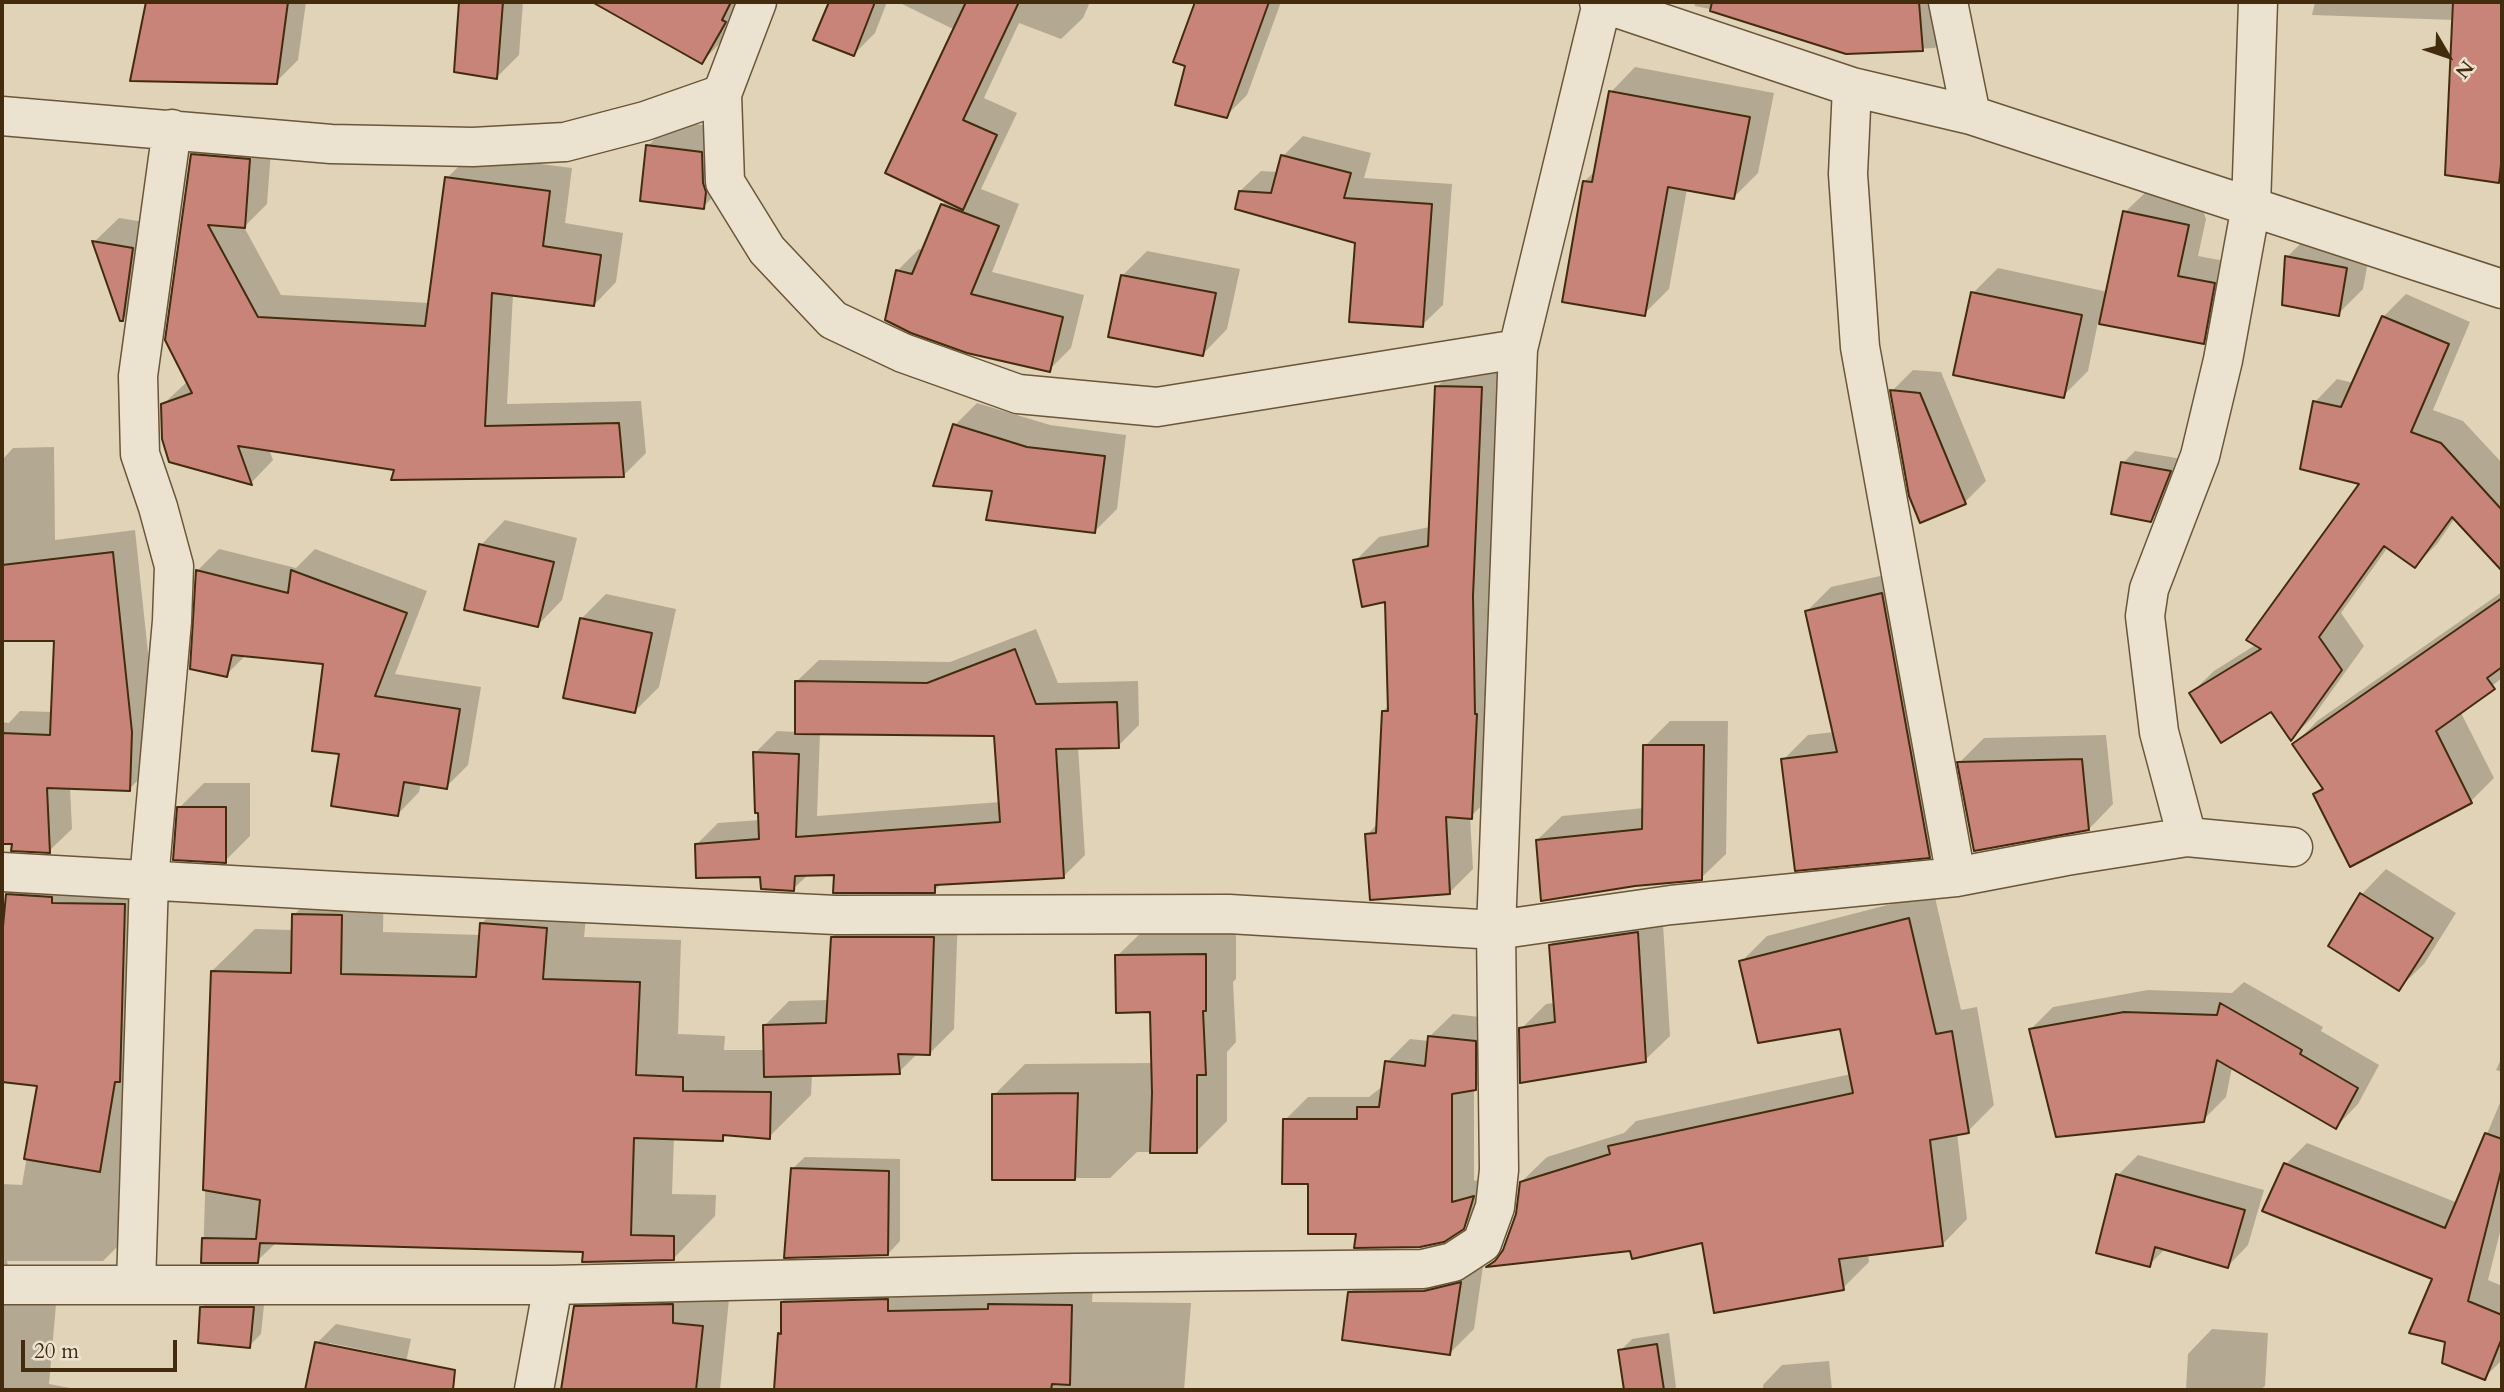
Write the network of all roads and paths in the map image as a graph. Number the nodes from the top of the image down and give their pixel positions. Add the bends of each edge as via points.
1 (757, 2) edge
2 (1600, 2) edge
3 (1948, 2) edge
4 (2258, 2) edge
5 (1852, 87) junction
6 (722, 94) junction
7 (1971, 115) junction
8 (2, 116) edge
9 (172, 129) junction
10 (2251, 206) junction
11 (2502, 289) edge
12 (1518, 349) junction
13 (2188, 837) junction
14 (2293, 847) dead end
15 (2, 872) edge
16 (1956, 877) junction
17 (149, 880) junction
18 (1496, 930) junction
19 (2, 1284) edge
20 (136, 1284) junction
21 (553, 1285) junction
22 (534, 1390) edge

1 - 6 street
2 - 5 street
2 - 12 street
3 - 7 street
4 - 10 street
5 - 7 street
5 - 16 street via 1848,174 1860,347
6 - 9 street via 565,142 473,147 331,144
6 - 12 street via 724,182 767,250 833,320 903,353 1018,394 1157,407
7 - 10 street
8 - 9 street
9 - 17 street via 138,376 140,454 174,566
10 - 11 street
10 - 13 street via 2200,456 2150,589 2145,616 2159,732
12 - 18 street
13 - 14 street
13 - 16 street
15 - 17 street
16 - 18 street via 1671,905
17 - 18 street via 836,915 1229,914
17 - 20 street
18 - 21 street via 1499,1170 1495,1207 1482,1243 1453,1262 1423,1269
19 - 20 street
20 - 21 street
21 - 22 street

